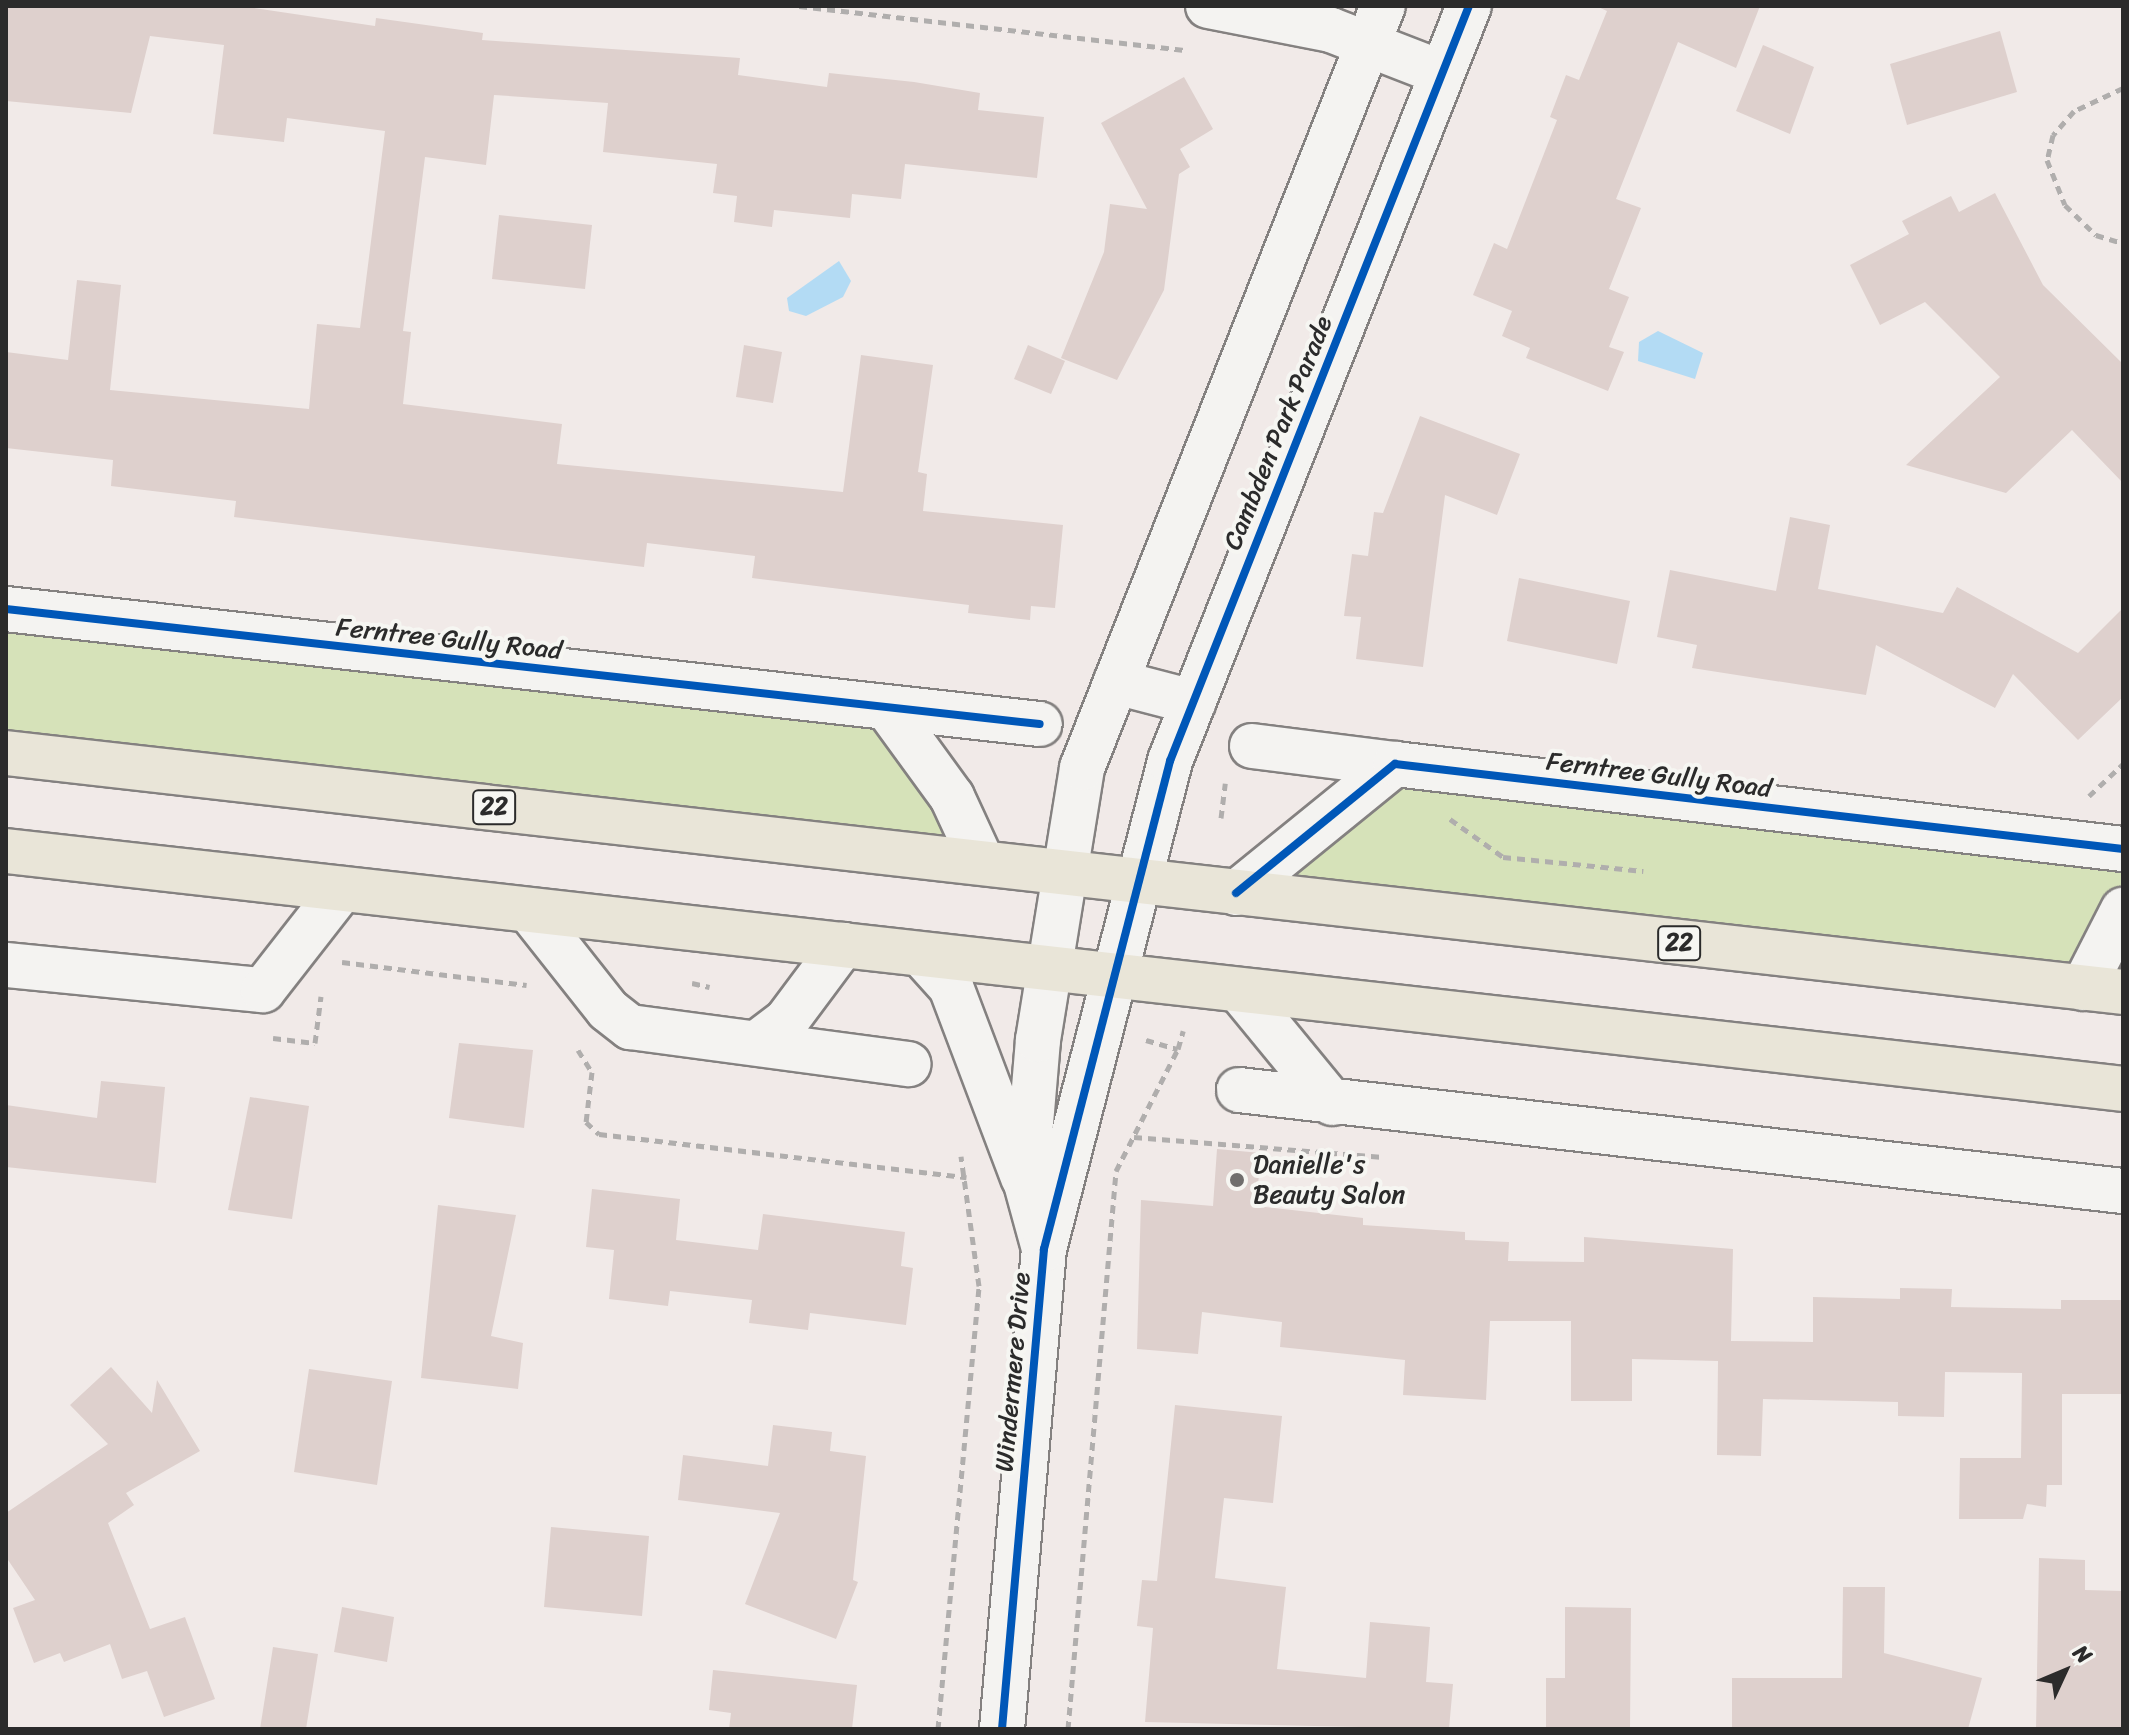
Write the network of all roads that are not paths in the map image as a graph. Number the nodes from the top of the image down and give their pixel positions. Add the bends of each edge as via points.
1 (1208, 6) edge
2 (1469, 6) edge
3 (1375, 25) edge
4 (1442, 73) junction
5 (6, 609) edge
6 (1116, 682) junction
7 (1193, 702) junction
8 (888, 709) junction
9 (1040, 724) dead end
10 (1252, 746) dead end
11 (6, 753) edge
12 (1395, 764) junction
13 (2123, 849) edge
14 (6, 851) edge
15 (982, 862) junction
16 (1061, 871) junction
17 (1138, 879) junction
18 (342, 889) junction
19 (1236, 893) junction
20 (529, 910) junction
21 (2123, 910) edge
22 (843, 945) junction
23 (923, 956) junction
24 (6, 965) edge
25 (1048, 970) junction
26 (1117, 980) junction
27 (2103, 990) edge
28 (1240, 991) junction
29 (757, 1043) junction
30 (909, 1064) dead end
31 (2123, 1089) edge
32 (1239, 1090) dead end
33 (1332, 1103) junction
34 (1026, 1183) junction
35 (2123, 1191) edge
36 (1044, 1249) junction
37 (1002, 1729) edge

1 - 3 street
2 - 4 street, Cambden Park Parade
3 - 4 street
3 - 6 street
4 - 7 street, Cambden Park Parade
5 - 8 street, Ferntree Gully Road
6 - 7 street
6 - 16 street via 1082,768
7 - 17 street, Cambden Park Parade
8 - 9 street, Ferntree Gully Road
8 - 15 street via 952,797
10 - 12 street, Ferntree Gully Road
11 - 15 main road, 22
12 - 13 street, Ferntree Gully Road
12 - 19 street
14 - 18 main road
15 - 16 main road, 22
16 - 17 main road, 22
16 - 25 street, Windermere Drive
17 - 19 main road, 22
17 - 26 street, Windermere Drive
18 - 20 main road
18 - 24 street via 263,990
19 - 27 main road, 22
20 - 22 main road
20 - 29 street via 630,1027
21 - 27 street
22 - 23 main road
22 - 29 street via 787,1020
23 - 25 main road
23 - 34 street, Windermere Drive via 951,987
25 - 26 main road
25 - 34 street, Windermere Drive
26 - 28 main road
26 - 36 street, Windermere Drive
28 - 31 main road
28 - 33 street
29 - 30 street
32 - 33 street
33 - 35 street
34 - 36 street, Windermere Drive
36 - 37 street, Windermere Drive

